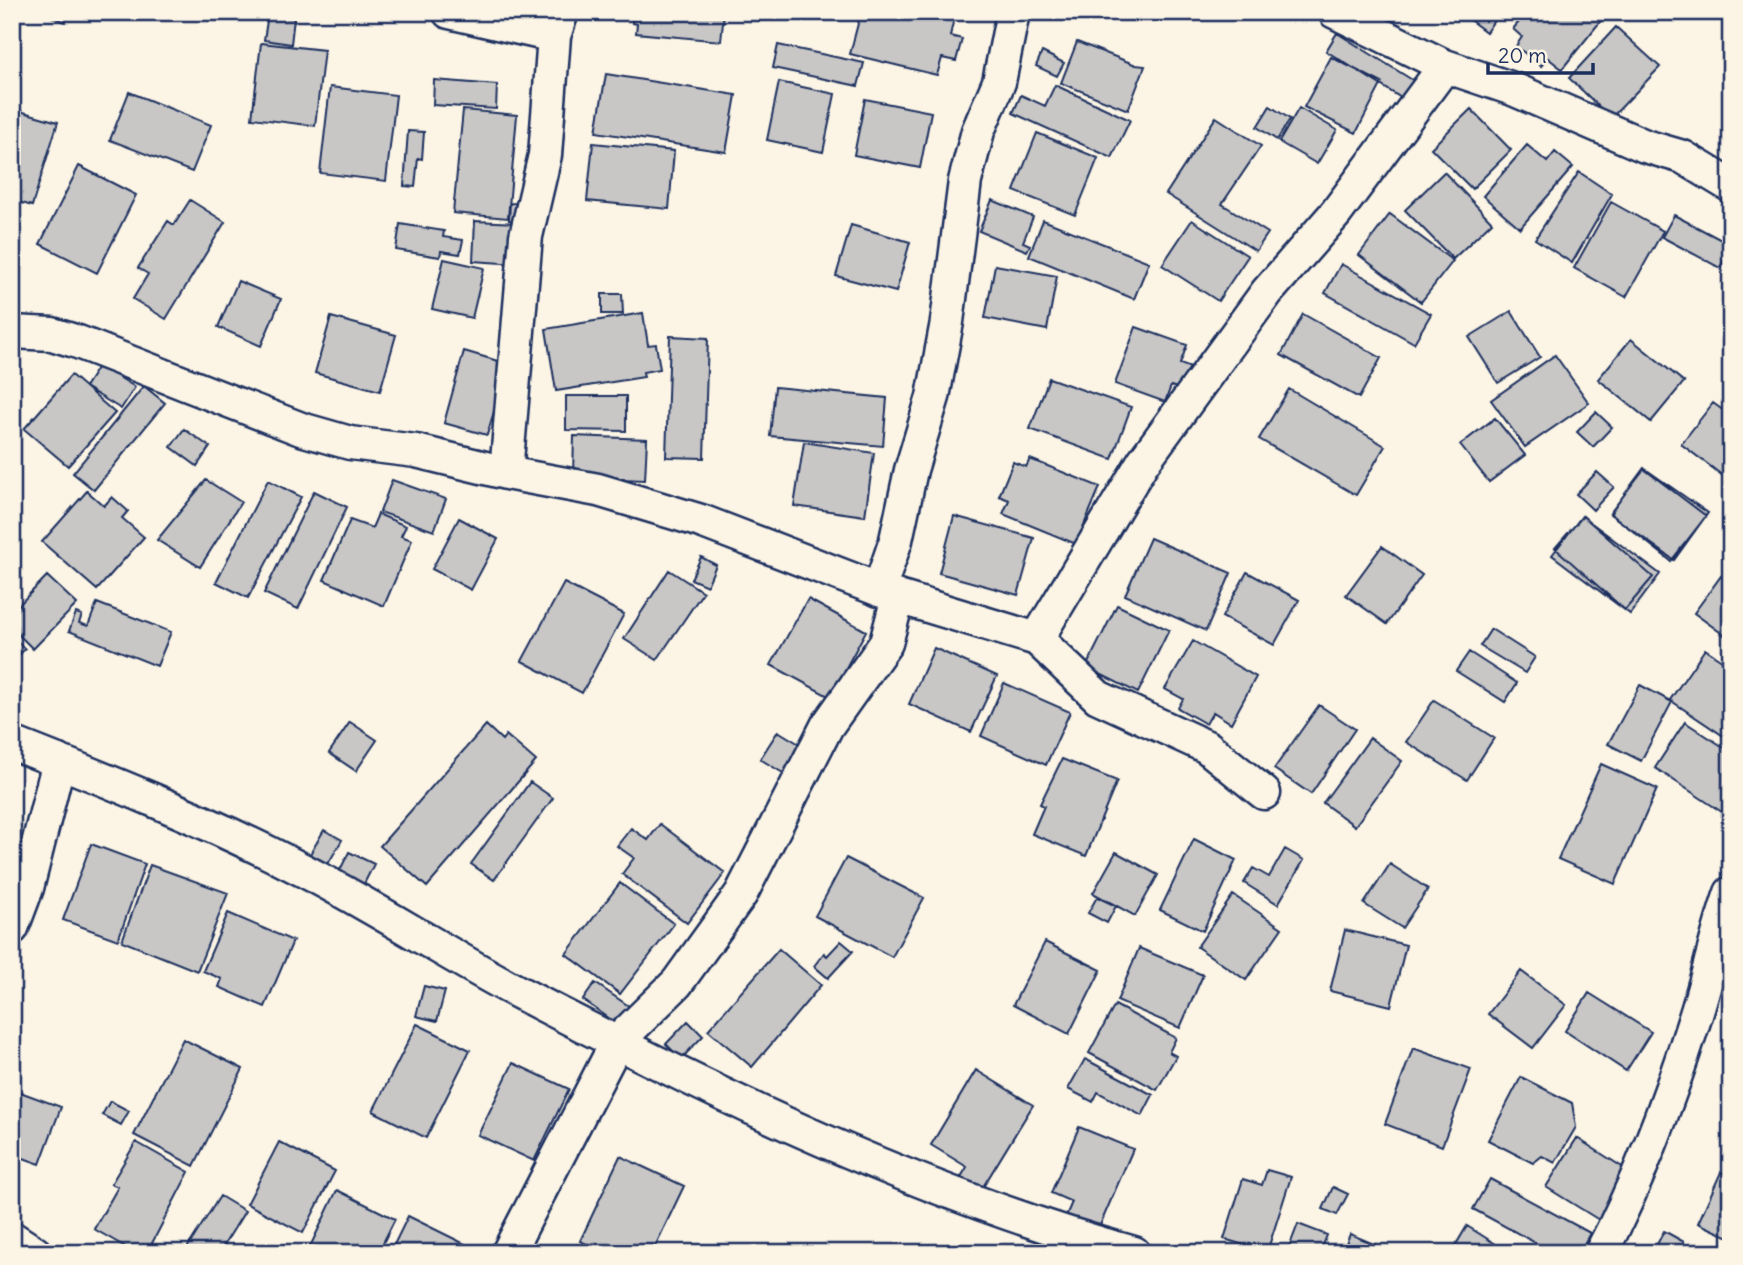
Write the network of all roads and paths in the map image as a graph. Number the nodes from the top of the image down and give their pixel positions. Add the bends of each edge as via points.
1 (449, 12) edge
2 (1013, 12) edge
3 (1335, 12) edge
4 (558, 24) edge
5 (1445, 66) junction
6 (1731, 186) edge
7 (12, 332) edge
8 (506, 473) junction
9 (888, 593) junction
10 (1037, 639) junction
11 (12, 743) edge
12 (59, 761) junction
13 (1264, 793) dead end
14 (1731, 893) edge
15 (12, 928) edge
16 (617, 1042) junction
17 (12, 1238) edge
18 (35, 1253) edge
19 (508, 1253) edge
20 (1134, 1253) edge
21 (1601, 1253) edge

1 - 4 street
2 - 9 street via 999,82 978,131 965,181 947,323
3 - 5 street
4 - 8 street via 545,155 526,236
5 - 6 street via 1683,157
5 - 10 street via 1336,213 1268,292 1143,462
7 - 8 street via 52,334 78,342 301,429 350,443 416,452
8 - 9 street via 598,490 702,521
9 - 10 street
9 - 16 street via 886,643 827,726 725,920 677,983
10 - 13 street via 1098,697 1208,747
11 - 12 street
12 - 15 street via 27,888
12 - 16 street via 290,864
14 - 21 street via 1667,1100 1640,1172
16 - 19 street
16 - 20 street via 860,1158 978,1203
17 - 18 street

